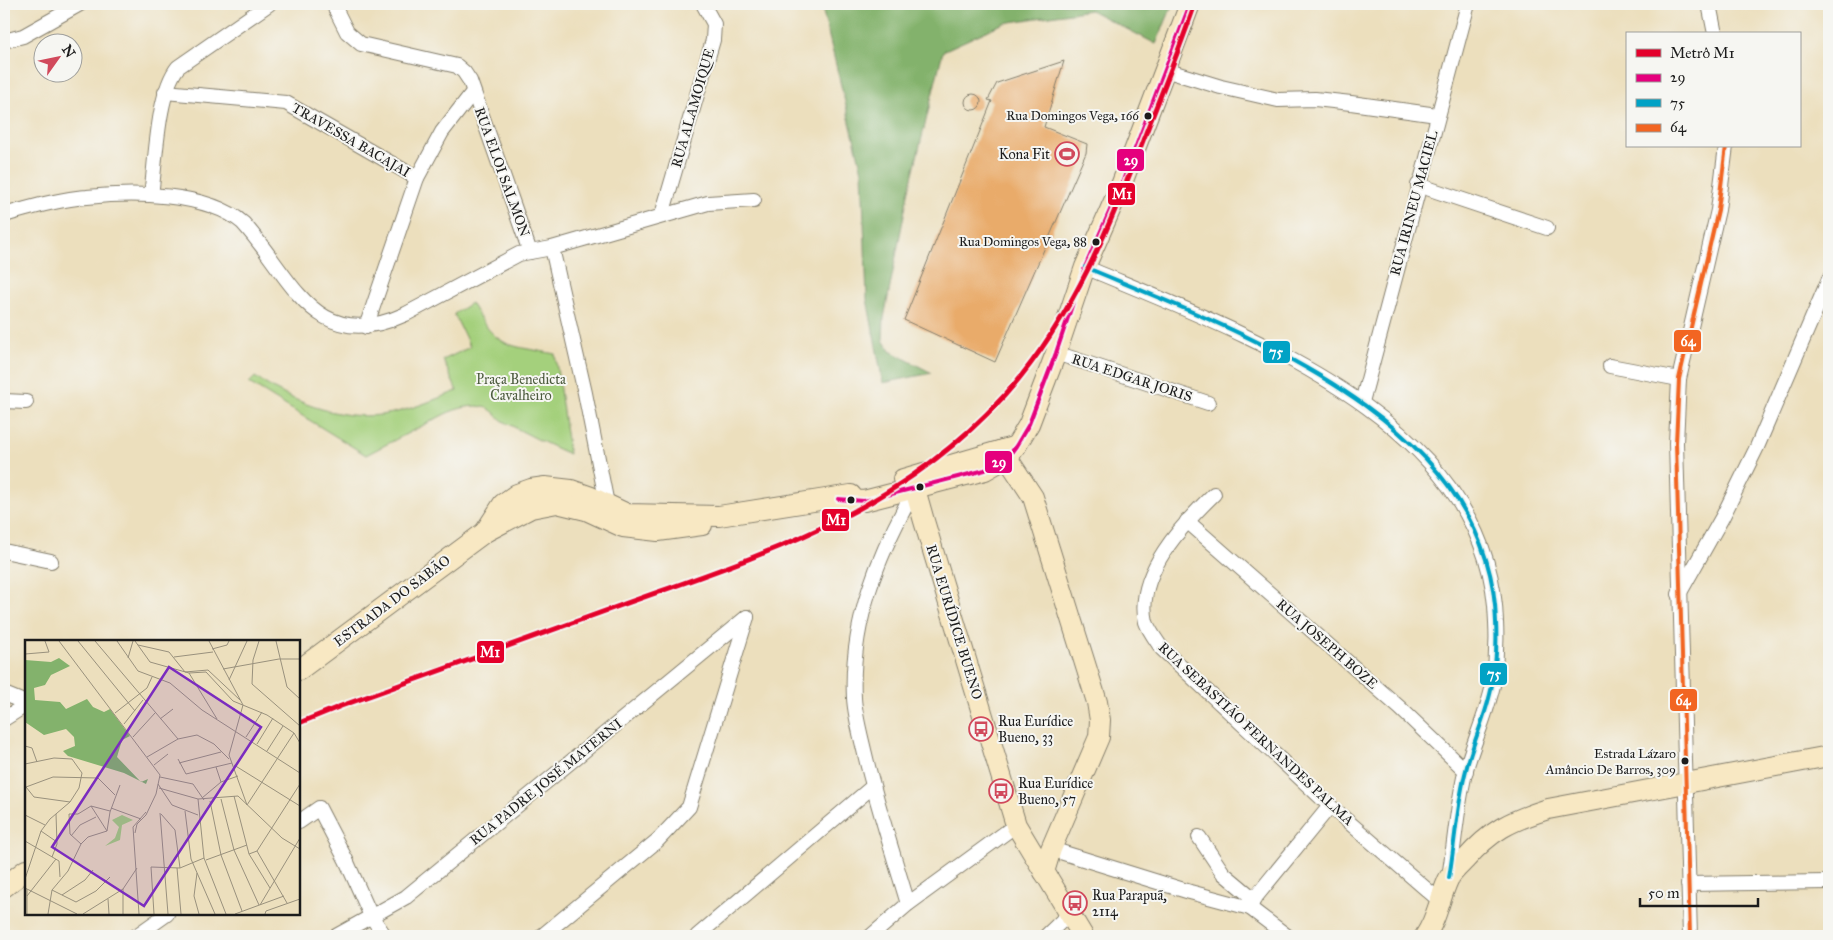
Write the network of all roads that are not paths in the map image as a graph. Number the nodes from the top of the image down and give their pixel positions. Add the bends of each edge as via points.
1 (57, 4) edge
2 (80, 4) edge
3 (269, 4) edge
4 (333, 4) edge
5 (703, 4) edge
6 (1190, 4) edge
7 (1468, 4) edge
8 (1708, 4) edge
9 (57, 18) junction
10 (1715, 32) edge
11 (4, 41) edge
12 (1165, 70) junction
13 (165, 92) junction
14 (473, 92) junction
15 (1437, 115) junction
16 (1726, 148) edge
17 (417, 178) junction
18 (1418, 185) junction
19 (151, 195) junction
20 (754, 200) dead end
21 (4, 215) edge
22 (662, 215) junction
23 (1547, 228) dead end
24 (552, 248) junction
25 (530, 252) junction
26 (1085, 267) junction
27 (1829, 279) edge
28 (366, 327) junction
29 (1056, 353) junction
30 (1610, 366) dead end
31 (1679, 379) junction
32 (4, 401) edge
33 (26, 402) dead end
34 (1362, 402) junction
35 (1208, 403) dead end
36 (1009, 451) junction
37 (941, 466) junction
38 (915, 488) junction
39 (1214, 494) dead end
40 (838, 499) junction
41 (605, 503) junction
42 (719, 516) junction
43 (1187, 521) junction
44 (615, 523) junction
45 (485, 532) junction
46 (4, 551) edge
47 (51, 561) dead end
48 (1679, 594) junction
49 (300, 669) edge
50 (4, 694) edge
51 (25, 704) edge
52 (25, 705) edge
53 (4, 719) edge
54 (1829, 756) edge
55 (1466, 771) junction
56 (1684, 782) junction
57 (872, 786) junction
58 (1330, 806) junction
59 (1014, 819) junction
60 (300, 821) edge
61 (1199, 837) dead end
62 (1051, 849) junction
63 (25, 871) edge
64 (1044, 872) junction
65 (1449, 878) junction
66 (1829, 882) edge
67 (1688, 884) junction
68 (4, 887) edge
69 (1440, 901) junction
70 (1252, 903) junction
71 (908, 904) junction
72 (1069, 914) junction
73 (165, 915) edge
74 (371, 916) junction
75 (1432, 932) edge
76 (136, 936) edge
77 (336, 936) edge
78 (385, 936) edge
79 (542, 936) edge
80 (697, 936) edge
81 (870, 936) edge
82 (1046, 936) edge
83 (1083, 936) edge
84 (1287, 936) edge
85 (1690, 936) edge

1 - 9 street
2 - 9 street
3 - 13 street via 178,66
4 - 14 street, RUA ELOI SALMON via 352,38 361,44 457,66 464,72
5 - 22 street, RUA ALAMOIQUE via 714,24 713,40
6 - 12 street
7 - 15 street, RUA IRINEU MACIEL
8 - 10 street
9 - 11 street via 23,36
12 - 15 street via 1278,100 1351,103
12 - 26 street via 1122,183
13 - 17 street, TRAVESSA BACAJAI via 286,103
13 - 19 street
14 - 17 street via 442,132
14 - 25 street, RUA ELOI SALMON
15 - 18 street, RUA IRINEU MACIEL
16 - 31 street via 1718,210
17 - 28 street
18 - 23 street
18 - 34 street, RUA IRINEU MACIEL
19 - 21 street via 85,197
19 - 28 street via 180,198 234,215 248,228 306,303 330,320
20 - 22 street via 708,203
22 - 24 street
24 - 25 street
24 - 41 street via 591,421
25 - 28 street via 509,258 389,322
26 - 29 street
26 - 34 street via 1221,324
27 - 48 street via 1757,447
29 - 35 street, RUA EDGAR JORIS
29 - 36 street via 1029,424
30 - 31 street
31 - 48 street via 1676,443
32 - 33 street
34 - 55 street via 1412,442 1444,480 1474,526 1494,583 1496,624 1492,685
36 - 37 street, ESTRADA DO SABÃO
36 - 38 street, ESTRADA DO SABÃO via 986,470
36 - 62 street via 1033,497 1098,702 1100,720 1099,737
37 - 38 street via 918,481
37 - 40 street, ESTRADA DO SABÃO
38 - 40 street, ESTRADA DO SABÃO via 864,501
38 - 57 street via 895,524 859,620 854,699
38 - 59 street, RUA EURÍDICE BUENO
39 - 43 street, RUA SEBASTIÃO FERNANDES PALMA
40 - 42 street, ESTRADA DO SABÃO
41 - 42 street, ESTRADA DO SABÃO via 626,514
41 - 44 street
41 - 45 street, ESTRADA DO SABÃO via 571,490 531,489 503,504
42 - 44 street, ESTRADA DO SABÃO via 702,525 662,532
43 - 55 street, RUA JOSEPH BOZE via 1400,708
43 - 58 street, RUA SEBASTIÃO FERNANDES PALMA via 1158,558 1146,597 1146,622 1162,649
44 - 45 street, ESTRADA DO SABÃO via 586,510 557,503 531,508
45 - 49 street, ESTRADA DO SABÃO
46 - 47 street
48 - 56 street
50 - 51 street
52 - 53 street
54 - 56 street
55 - 65 street
56 - 65 street via 1548,809 1514,820 1483,840
56 - 67 street
57 - 71 street
57 - 80 street
58 - 69 street, RUA SEBASTIÃO FERNANDES PALMA
58 - 70 street
59 - 62 street, RUA EURÍDICE BUENO via 1030,838
59 - 64 street, RUA EURÍDICE BUENO
59 - 71 street
60 - 74 street via 319,808
61 - 70 street via 1223,873
62 - 64 street
62 - 70 street via 1190,892
63 - 68 street
64 - 72 street, RUA EURÍDICE BUENO
65 - 69 street
66 - 67 street
67 - 85 street
69 - 75 street
70 - 84 street
71 - 81 street
72 - 82 street
72 - 83 street, RUA EURÍDICE BUENO
73 - 76 street
74 - 77 street, RUA PADRE JOSÉ MATERNI
74 - 78 street
74 - 79 street, RUA PADRE JOSÉ MATERNI via 406,897 747,617 689,807 658,840

